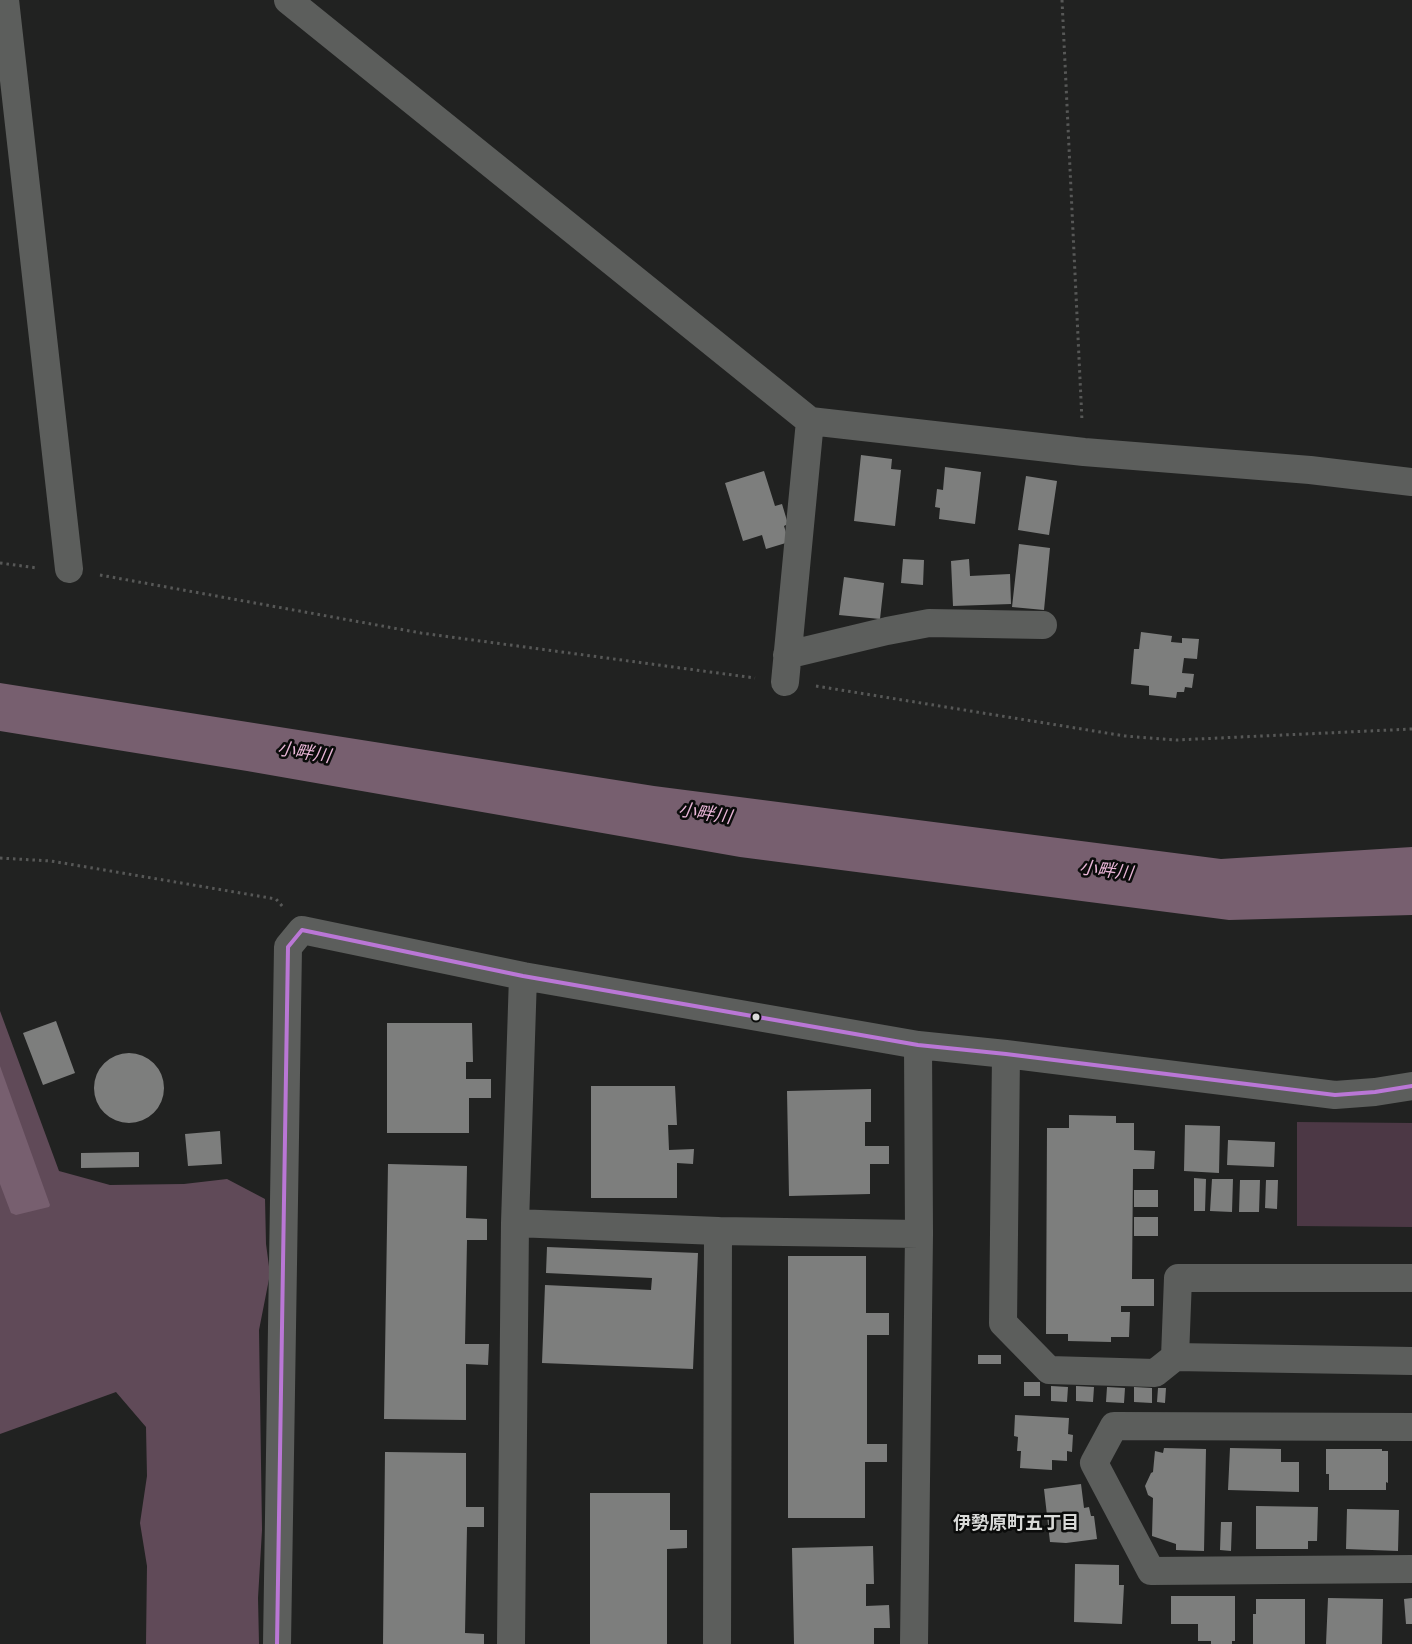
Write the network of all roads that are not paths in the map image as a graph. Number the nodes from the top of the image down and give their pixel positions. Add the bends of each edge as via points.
1 (5, 0) edge
2 (288, 0) edge
3 (810, 422) junction
4 (1412, 482) edge
5 (69, 569) road end
6 (1043, 624) dead end
7 (787, 655) junction
8 (785, 682) road end
9 (523, 976) junction
10 (918, 1045) junction
11 (1006, 1054) junction
12 (1412, 1086) edge
13 (515, 1223) junction
14 (718, 1231) junction
15 (919, 1234) junction
16 (1412, 1278) edge
17 (1175, 1357) junction
18 (1412, 1361) edge
19 (1412, 1427) edge
20 (1412, 1569) edge
21 (277, 1644) edge
22 (511, 1644) edge
23 (717, 1644) edge
24 (914, 1644) edge

1 - 5 street
2 - 3 street
3 - 4 street via 1084,452 1310,470
3 - 7 street
6 - 7 street via 929,624
7 - 8 street
9 - 10 street
9 - 13 street
9 - 21 street via 302,930 288,947
10 - 11 street
10 - 15 street
11 - 12 street via 1335,1095
11 - 17 street via 1003,1323 1049,1370 1155,1372
13 - 14 street
13 - 22 street
14 - 15 street
14 - 23 street
15 - 24 street
16 - 17 street via 1178,1278
17 - 18 street
19 - 20 street via 1114,1426 1094,1463 1151,1570

